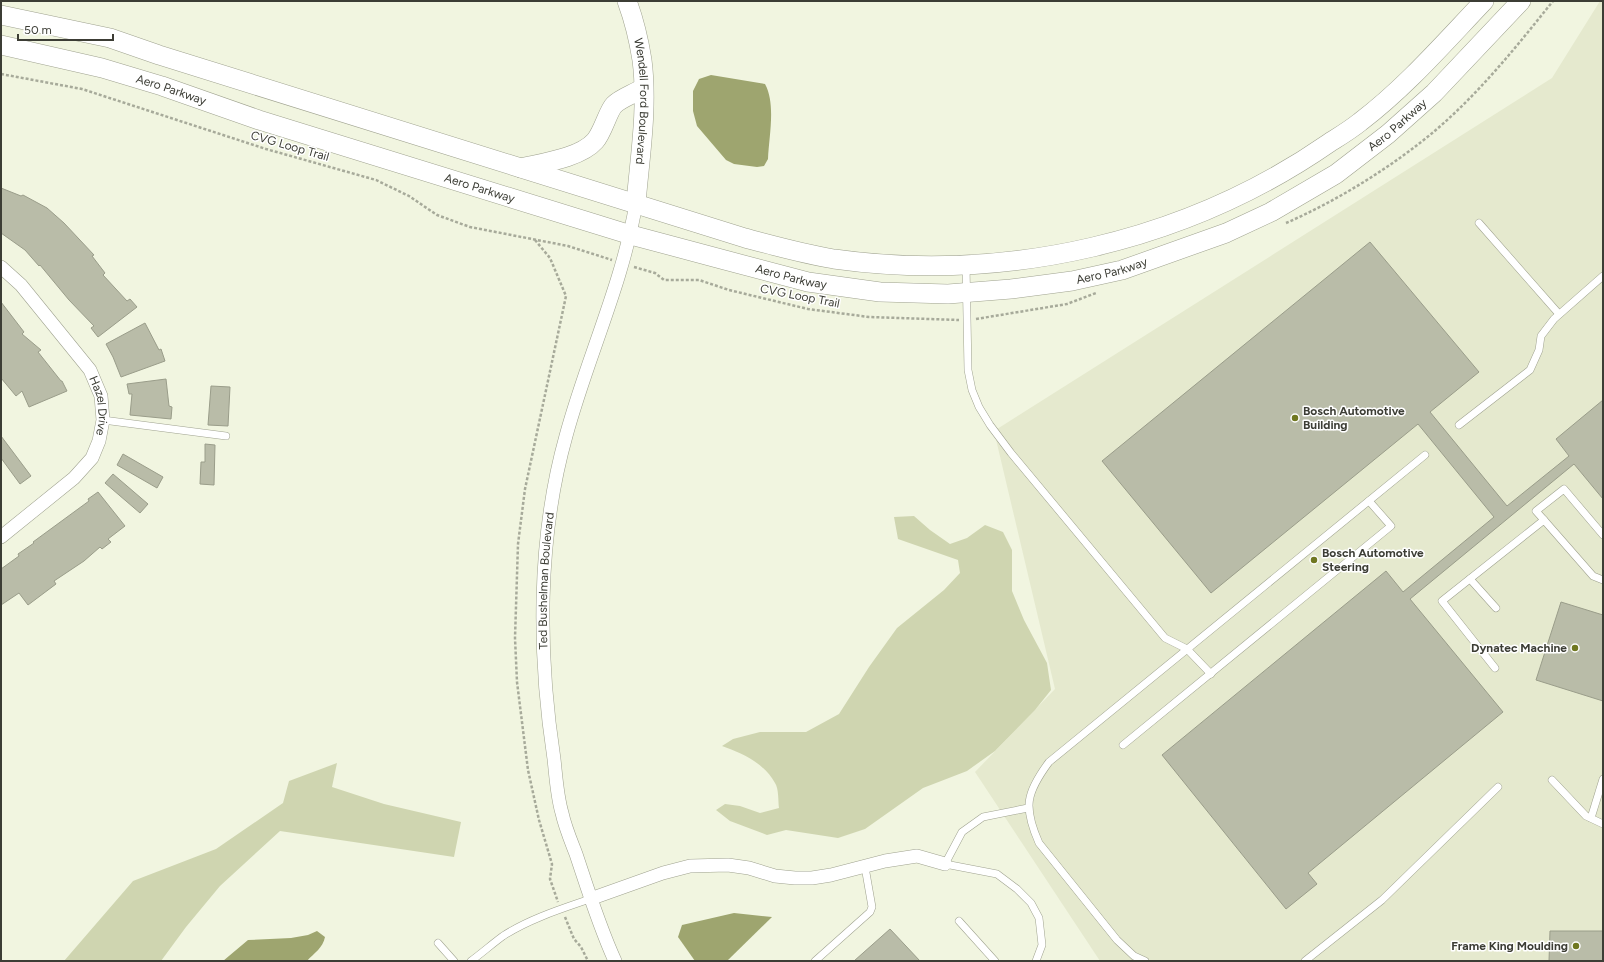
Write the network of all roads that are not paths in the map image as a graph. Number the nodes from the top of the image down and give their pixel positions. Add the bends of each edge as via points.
1 (627, 1) edge
2 (1484, 1) edge
3 (1521, 1) edge
4 (1, 15) edge
5 (1, 45) edge
6 (643, 88) junction
7 (519, 168) junction
8 (636, 203) junction
9 (1478, 223) dead end
10 (631, 235) junction
11 (966, 265) junction
12 (1, 267) edge
13 (1603, 276) edge
14 (967, 292) junction
15 (1559, 314) junction
16 (103, 420) junction
17 (1459, 425) dead end
18 (226, 436) dead end
19 (1425, 455) dead end
20 (1369, 501) junction
21 (1544, 520) junction
22 (1603, 535) edge
23 (1, 537) edge
24 (1470, 579) junction
25 (1603, 580) edge
26 (1496, 608) dead end
27 (1187, 649) junction
28 (1495, 668) dead end
29 (1211, 674) junction
30 (1123, 745) dead end
31 (1603, 779) edge
32 (1552, 780) dead end
33 (1498, 787) dead end
34 (1028, 808) junction
35 (1591, 818) junction
36 (1603, 824) edge
37 (945, 864) junction
38 (865, 867) junction
39 (590, 899) junction
40 (958, 921) dead end
41 (438, 943) dead end
42 (454, 961) edge
43 (471, 961) edge
44 (615, 961) edge
45 (815, 961) edge
46 (995, 961) edge
47 (1036, 961) edge
48 (1145, 961) edge
49 (1305, 961) edge

1 - 6 main road, Wendell Ford Boulevard via 642,60
2 - 11 main road, Aero Parkway via 1408,82 1360,122 1270,181 1175,223 1097,247 1021,260
3 - 14 main road, Aero Parkway via 1434,93 1388,134 1336,174 1271,212 1226,233 1122,270 1072,281
4 - 7 main road, Aero Parkway via 110,38
5 - 10 main road, Aero Parkway via 102,68 162,86 259,120
6 - 7 main road via 613,106 595,142 568,157
6 - 8 main road, Wendell Ford Boulevard
7 - 8 main road, Aero Parkway
8 - 10 street, Ted Bushelman Boulevard
8 - 11 main road, Aero Parkway via 746,238 820,256 907,265
9 - 15 lane
10 - 14 main road, Aero Parkway via 808,282 880,292
10 - 39 street, Ted Bushelman Boulevard via 558,465 551,505 544,584 544,687 549,732 562,813
11 - 14 lane
12 - 16 street, Hazel Drive via 22,285 90,370 101,396
13 - 15 lane
14 - 27 lane via 968,370 972,390 990,426 1165,638
15 - 17 lane via 1541,336 1539,350 1530,370
16 - 18 lane
16 - 23 street, Hazel Drive via 92,458 74,478
19 - 20 lane
20 - 27 lane
20 - 29 lane via 1391,526
21 - 22 lane via 1536,511 1564,489
21 - 24 lane
21 - 25 lane via 1593,576
24 - 26 lane
24 - 28 lane via 1442,601
27 - 29 lane
27 - 34 lane via 1049,762 1037,778
29 - 30 lane
31 - 35 lane
32 - 35 lane via 1586,816
33 - 49 lane via 1382,900
34 - 37 lane via 983,817 962,832
34 - 48 lane via 1031,826 1039,843 1117,940 1134,956
35 - 36 lane
37 - 38 street via 917,856
37 - 47 lane via 997,874 1031,903 1039,918 1042,945
38 - 39 street via 812,878 794,878 728,865 690,866 663,872
38 - 45 lane via 872,907 870,912
39 - 43 lane via 518,928
39 - 44 street, Ted Bushelman Boulevard
40 - 46 lane
41 - 42 lane

